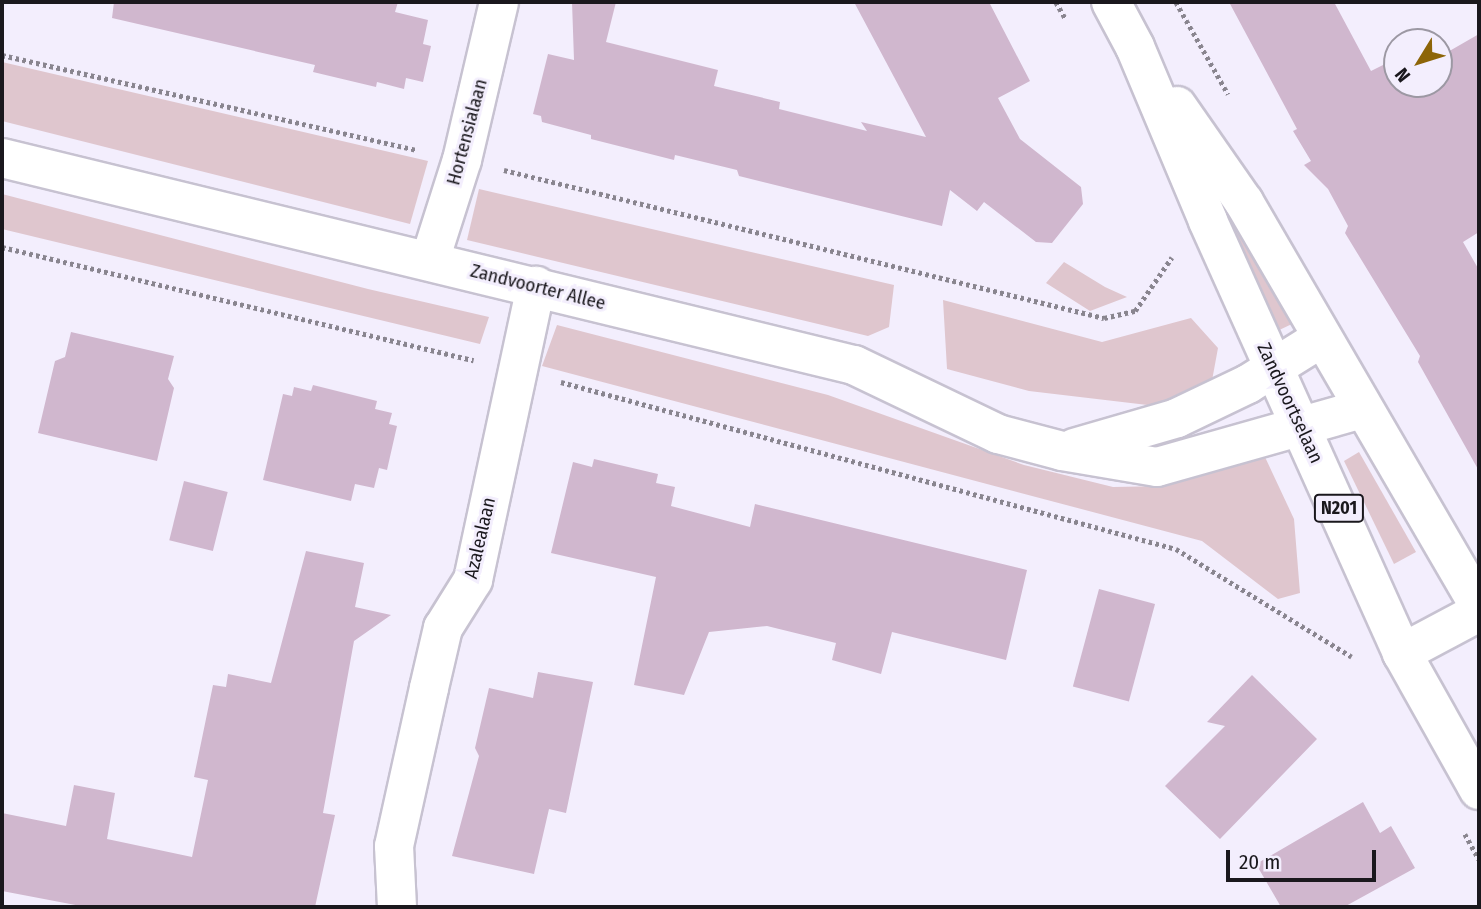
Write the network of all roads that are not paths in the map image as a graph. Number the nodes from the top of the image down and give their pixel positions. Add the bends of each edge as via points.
1 (499, 2) edge
2 (1111, 2) edge
3 (1135, 47) junction
4 (2, 158) edge
5 (430, 260) junction
6 (536, 286) junction
7 (1320, 338) junction
8 (1273, 368) junction
9 (1362, 409) junction
10 (1301, 427) junction
11 (1062, 452) junction
12 (1479, 605) edge
13 (1479, 612) edge
14 (1402, 653) junction
15 (1479, 790) edge
16 (397, 907) edge

1 - 5 street, Hortensialaan via 462,160
2 - 3 street, Zandvoortselaan / N201
3 - 7 street, Zandvoortselaan / N201 via 1244,202
3 - 8 street, Zandvoortselaan / N201
4 - 5 street, Zandvoorter Allee
5 - 6 street, Zandvoorter Allee
6 - 11 street, Zandvoorter Allee via 854,365 998,434
6 - 16 street, Azalealaan via 473,580 443,628 429,688 394,846
7 - 8 street
7 - 9 street, Zandvoortselaan / N201
8 - 10 street, Zandvoortselaan / N201
8 - 11 street via 1177,418
9 - 10 street, Zandvoorter Allee
9 - 12 street, Zandvoortselaan / N201
10 - 11 street, Zandvoorter Allee via 1157,467
10 - 14 street, Zandvoortselaan / N201
13 - 14 street
14 - 15 street, Zandvoortselaan / N201

